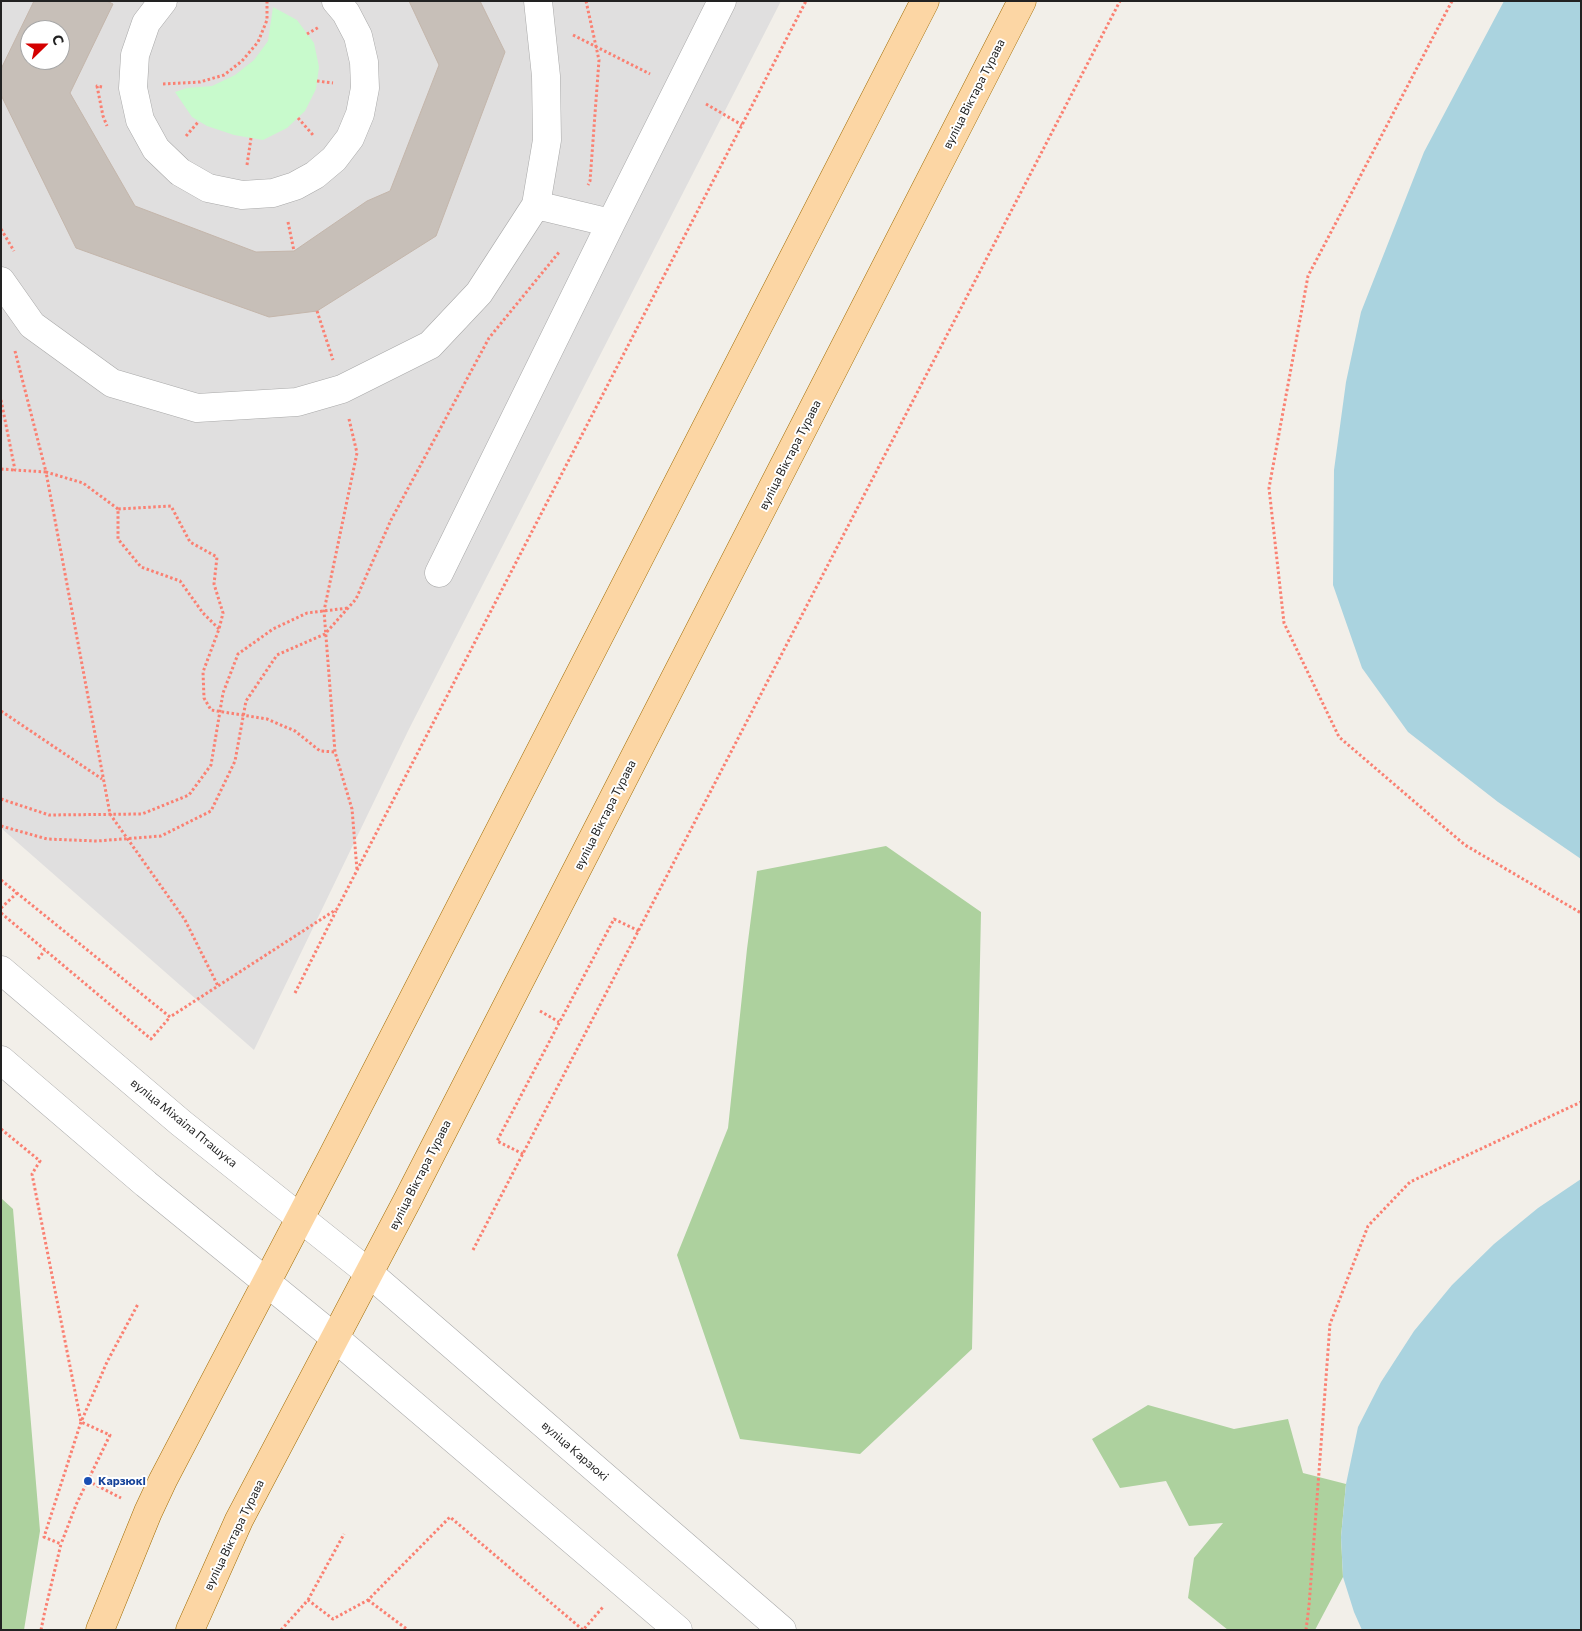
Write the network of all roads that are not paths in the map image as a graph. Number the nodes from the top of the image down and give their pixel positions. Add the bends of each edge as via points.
1 (162, 1) edge
2 (336, 1) edge
3 (538, 1) edge
4 (722, 1) edge
5 (925, 1) edge
6 (1022, 1) edge
7 (536, 205) junction
8 (611, 223) junction
9 (1, 281) edge
10 (439, 574) dead end
11 (1, 970) edge
12 (1, 1060) edge
13 (301, 1217) junction
14 (369, 1273) junction
15 (267, 1282) junction
16 (335, 1338) junction
17 (100, 1630) edge
18 (190, 1630) edge
19 (678, 1630) edge
20 (782, 1630) edge

1 - 2 street via 146,23 135,55 133,88 140,120 156,149 180,172 208,188 242,195 273,193 295,186 334,159 350,138 360,114 365,88 364,62 358,36
3 - 7 street via 546,76 547,140
4 - 8 street
5 - 13 main road
6 - 14 main road, вуліца Віктара Турава
7 - 8 street
7 - 9 street via 479,293 430,345 342,389 297,402 197,408 112,383 32,325
8 - 10 street
11 - 13 street, вуліца Міхаіла Пташука via 181,1123
12 - 15 street
13 - 14 street, вуліца Міхаіла Пташука
13 - 15 main road
14 - 16 main road, вуліца Віктара Турава
14 - 20 street, вуліца Карзюкі
15 - 16 street
15 - 17 main road via 148,1512
16 - 18 main road, вуліца Віктара Турава via 239,1520
16 - 19 street

